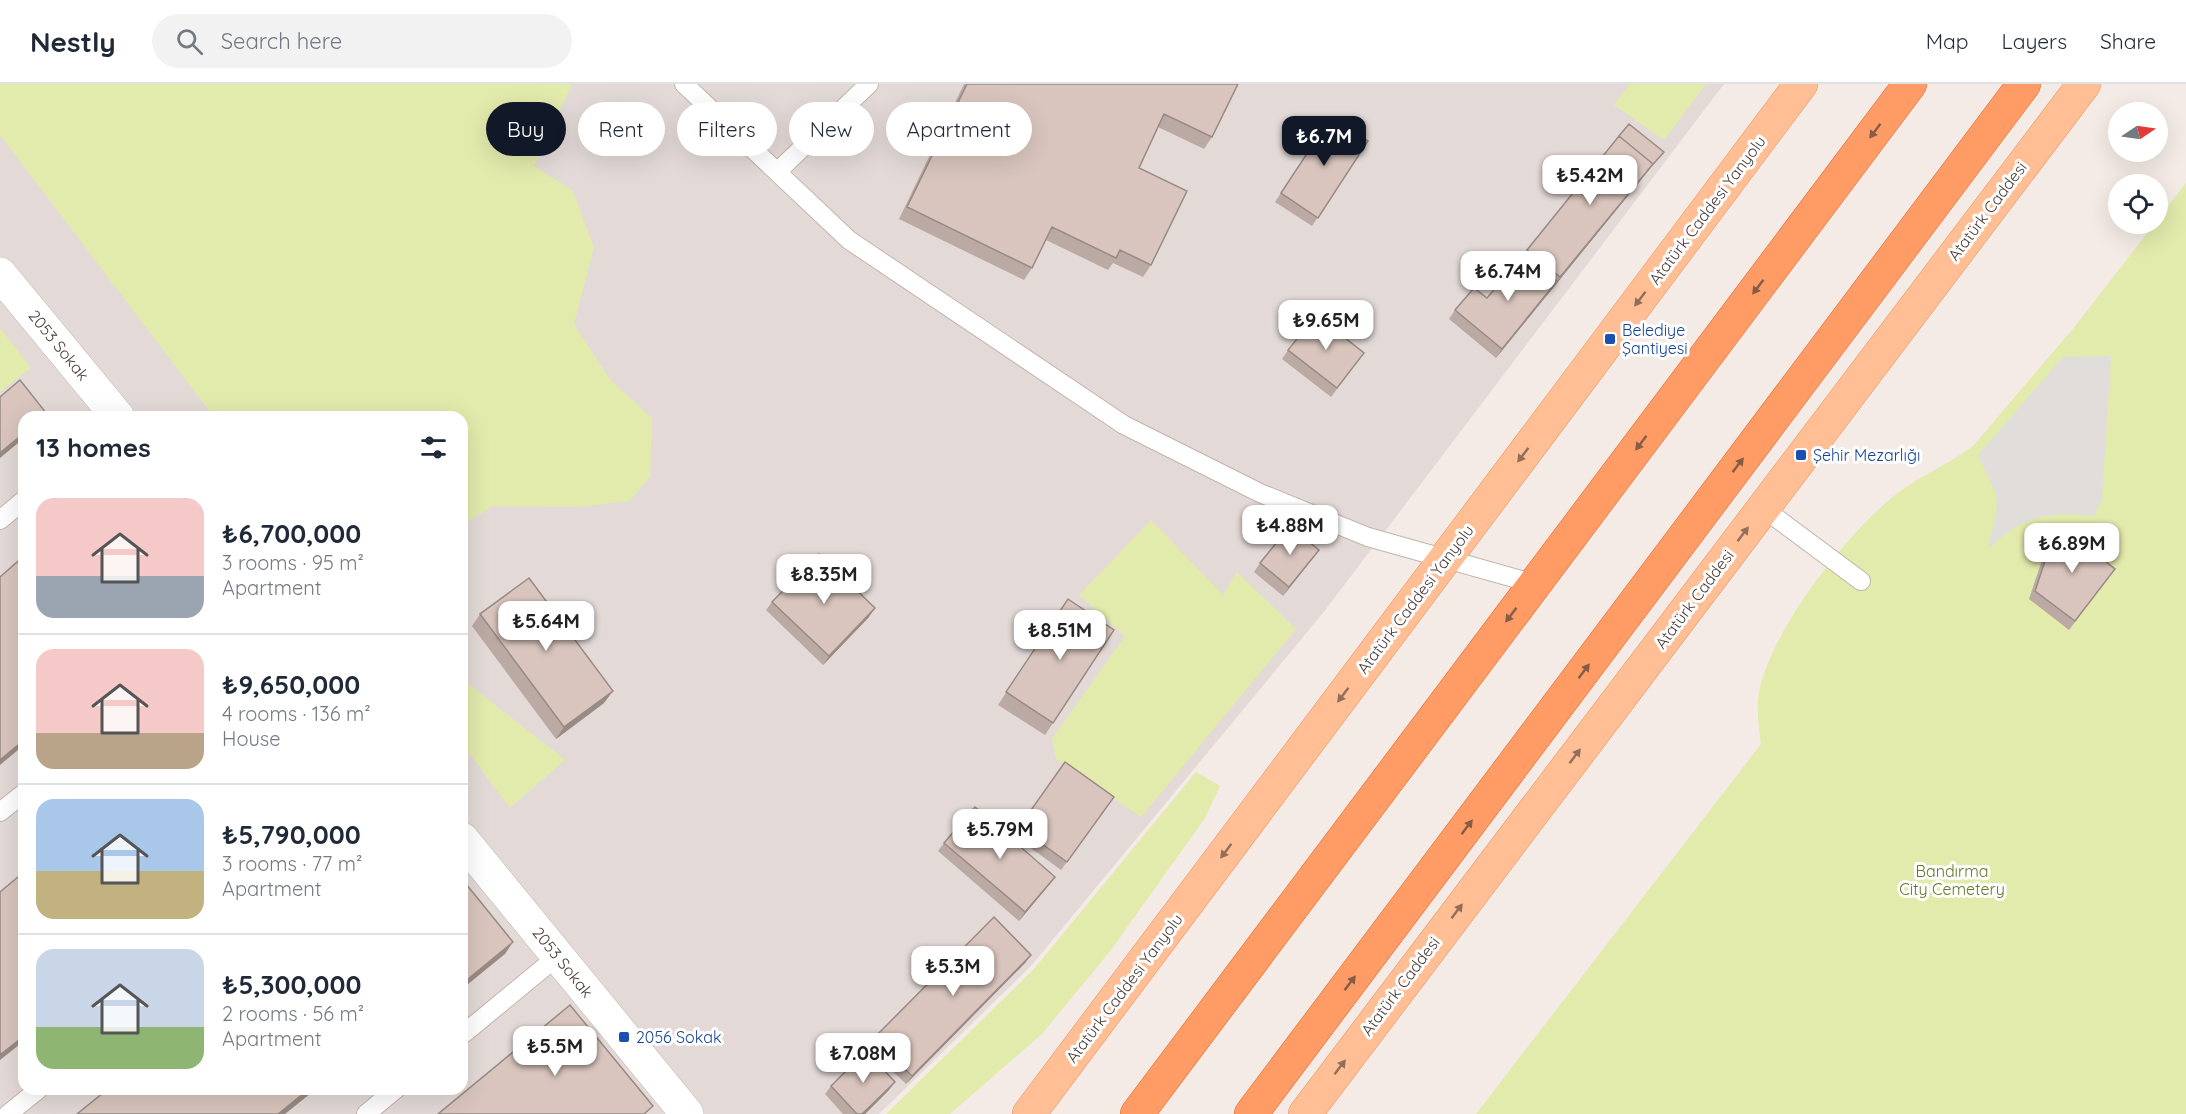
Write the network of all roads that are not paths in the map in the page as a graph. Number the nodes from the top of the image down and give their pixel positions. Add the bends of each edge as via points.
1 (684, 84) edge
2 (869, 84) edge
3 (1801, 84) edge
4 (1910, 84) edge
5 (2024, 84) edge
6 (2084, 84) edge
7 (778, 171) junction
8 (0, 274) edge
9 (113, 411) edge
10 (18, 505) edge
11 (1763, 508) junction
12 (0, 520) edge
13 (1446, 557) junction
14 (1861, 581) dead end
15 (1535, 584) junction
16 (18, 797) edge
17 (0, 812) edge
18 (468, 846) edge
19 (558, 956) junction
20 (468, 1030) edge
21 (32, 1095) edge
22 (384, 1095) edge
23 (371, 1102) edge
24 (8, 1114) edge
25 (687, 1114) edge
26 (1029, 1114) edge
27 (1137, 1114) edge
28 (1251, 1114) edge
29 (1305, 1114) edge

1 - 7 lane
2 - 7 lane
3 -> 13 main road, Atatürk Caddesi Yanyolu
4 -> 15 highway
28 -> 5 highway
6 - 11 main road, Atatürk Caddesi
7 - 13 lane via 849,240 1124,425 1270,497 1368,537
8 - 9 street, 2053 Sokak
10 - 12 lane
11 - 14 lane
29 -> 11 main road, Atatürk Caddesi
13 - 15 lane
13 -> 26 main road, Atatürk Caddesi Yanyolu
15 -> 27 highway
16 - 17 lane
18 - 19 street, 2053 Sokak
19 - 20 lane
19 - 25 street, 2053 Sokak
21 - 24 lane
22 - 23 lane

